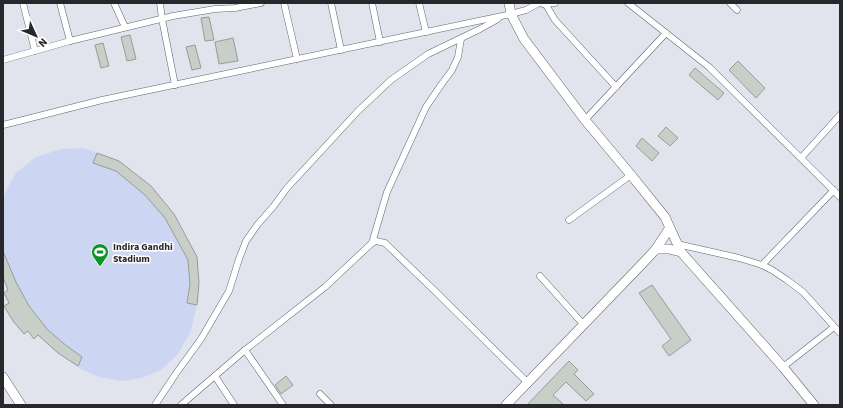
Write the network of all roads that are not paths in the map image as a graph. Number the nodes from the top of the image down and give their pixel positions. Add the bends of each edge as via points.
1 (23, 3) edge
2 (60, 3) edge
3 (114, 3) edge
4 (160, 3) edge
5 (261, 3) edge
6 (284, 3) edge
7 (331, 3) edge
8 (372, 3) edge
9 (419, 3) edge
10 (509, 3) edge
11 (556, 3) edge
12 (628, 3) edge
13 (730, 3) edge
14 (538, 4) edge
15 (546, 5) junction
16 (737, 10) dead end
17 (507, 15) junction
18 (162, 19) junction
19 (125, 27) junction
20 (426, 32) junction
21 (666, 33) junction
22 (461, 39) junction
23 (70, 40) junction
24 (380, 42) junction
25 (341, 50) junction
26 (35, 51) junction
27 (296, 59) junction
28 (3, 60) edge
29 (174, 85) junction
30 (616, 87) junction
31 (840, 115) edge
32 (585, 120) junction
33 (3, 125) edge
34 (801, 158) junction
35 (631, 175) junction
36 (834, 190) junction
37 (840, 197) edge
38 (569, 220) dead end
39 (669, 229) junction
40 (372, 243) junction
41 (679, 248) junction
42 (656, 249) junction
43 (762, 265) junction
44 (540, 276) dead end
45 (583, 324) junction
46 (834, 327) junction
47 (840, 333) edge
48 (245, 350) junction
49 (783, 367) junction
50 (215, 376) junction
51 (3, 377) edge
52 (527, 382) junction
53 (320, 394) dead end
54 (21, 405) edge
55 (155, 405) edge
56 (181, 405) edge
57 (234, 405) edge
58 (283, 405) edge
59 (331, 405) edge
60 (506, 405) edge
61 (814, 405) edge

1 - 26 street
2 - 23 street
3 - 19 street
4 - 18 street
5 - 18 street
6 - 27 street
7 - 25 street
8 - 24 street
9 - 20 street
10 - 17 street
11 - 15 street
12 - 21 street
13 - 16 street
14 - 15 street
14 - 17 street
15 - 30 street via 555,20
17 - 20 street
17 - 22 street
17 - 32 street
18 - 19 street
18 - 29 street
19 - 23 street
20 - 24 street
21 - 30 street
21 - 34 street via 709,67
22 - 40 street via 458,57 452,70 426,107 387,192
22 - 55 street via 428,54 391,80 358,111 287,188 246,241 229,291 201,339
23 - 26 street
24 - 25 street
25 - 27 street
26 - 28 street
27 - 29 street
29 - 33 street
30 - 32 street
31 - 34 street
32 - 35 street
34 - 36 street
35 - 38 street
35 - 39 street via 665,218
36 - 37 street
36 - 43 street
39 - 41 street
39 - 42 street
40 - 48 street via 325,287
40 - 52 street via 385,243
41 - 42 street
41 - 43 street via 739,258
41 - 49 street
42 - 45 street
43 - 46 street via 803,292
44 - 45 street
45 - 52 street
46 - 47 street
46 - 49 street
48 - 50 street
48 - 58 street
49 - 61 street
50 - 56 street
50 - 57 street
51 - 54 street
52 - 60 street
53 - 59 street

